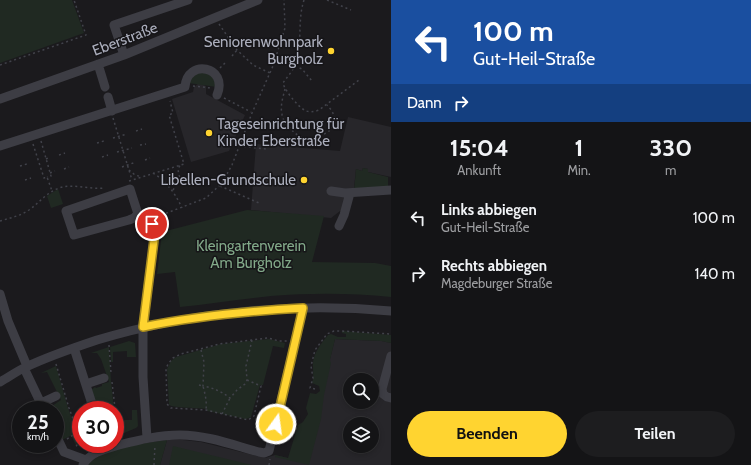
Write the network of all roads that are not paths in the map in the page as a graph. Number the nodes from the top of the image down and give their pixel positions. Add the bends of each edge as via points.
1 (188, 0) edge
2 (258, 0) edge
3 (124, 55) junction
4 (98, 64) junction
5 (105, 87) dead end
6 (217, 95) road end
7 (108, 97) dead end
8 (0, 99) edge
9 (112, 111) junction
10 (0, 146) edge
11 (391, 190) edge
12 (331, 191) dead end
13 (350, 193) junction
14 (138, 214) junction
15 (339, 226) dead end
16 (0, 294) edge
17 (303, 308) junction
18 (391, 311) edge
19 (143, 327) junction
20 (74, 348) junction
21 (391, 356) edge
22 (26, 367) junction
23 (109, 377) road end
24 (0, 382) edge
25 (86, 384) junction
26 (56, 396) dead end
27 (391, 398) edge
28 (40, 401) edge
29 (49, 401) edge
30 (91, 401) edge
31 (151, 437) junction
32 (124, 442) edge
33 (64, 452) edge
34 (95, 453) edge
35 (84, 462) edge

1 - 3 street via 114,25
2 - 3 street, Eberstraße
3 - 4 street, Eberstraße
4 - 5 street
4 - 8 street, Eberstraße
6 - 9 street via 220,88 218,80 210,70 202,68 190,74 185,87
7 - 9 street
9 - 10 street
11 - 13 street
12 - 13 street
13 - 15 street
14 - 14 street via 129,220 74,235 66,211 130,189
14 - 19 street via 152,224 155,232
16 - 22 street
17 - 18 street
17 - 19 street via 224,314
17 - 31 street via 269,451 258,452 206,438 181,435
19 - 20 street
19 - 31 street via 143,377
20 - 22 street
20 - 25 street
21 - 27 street via 382,389 383,394
22 - 24 street
22 - 28 street
23 - 25 street
25 - 30 street
26 - 29 street
31 - 32 street
33 - 35 street
34 - 35 street

